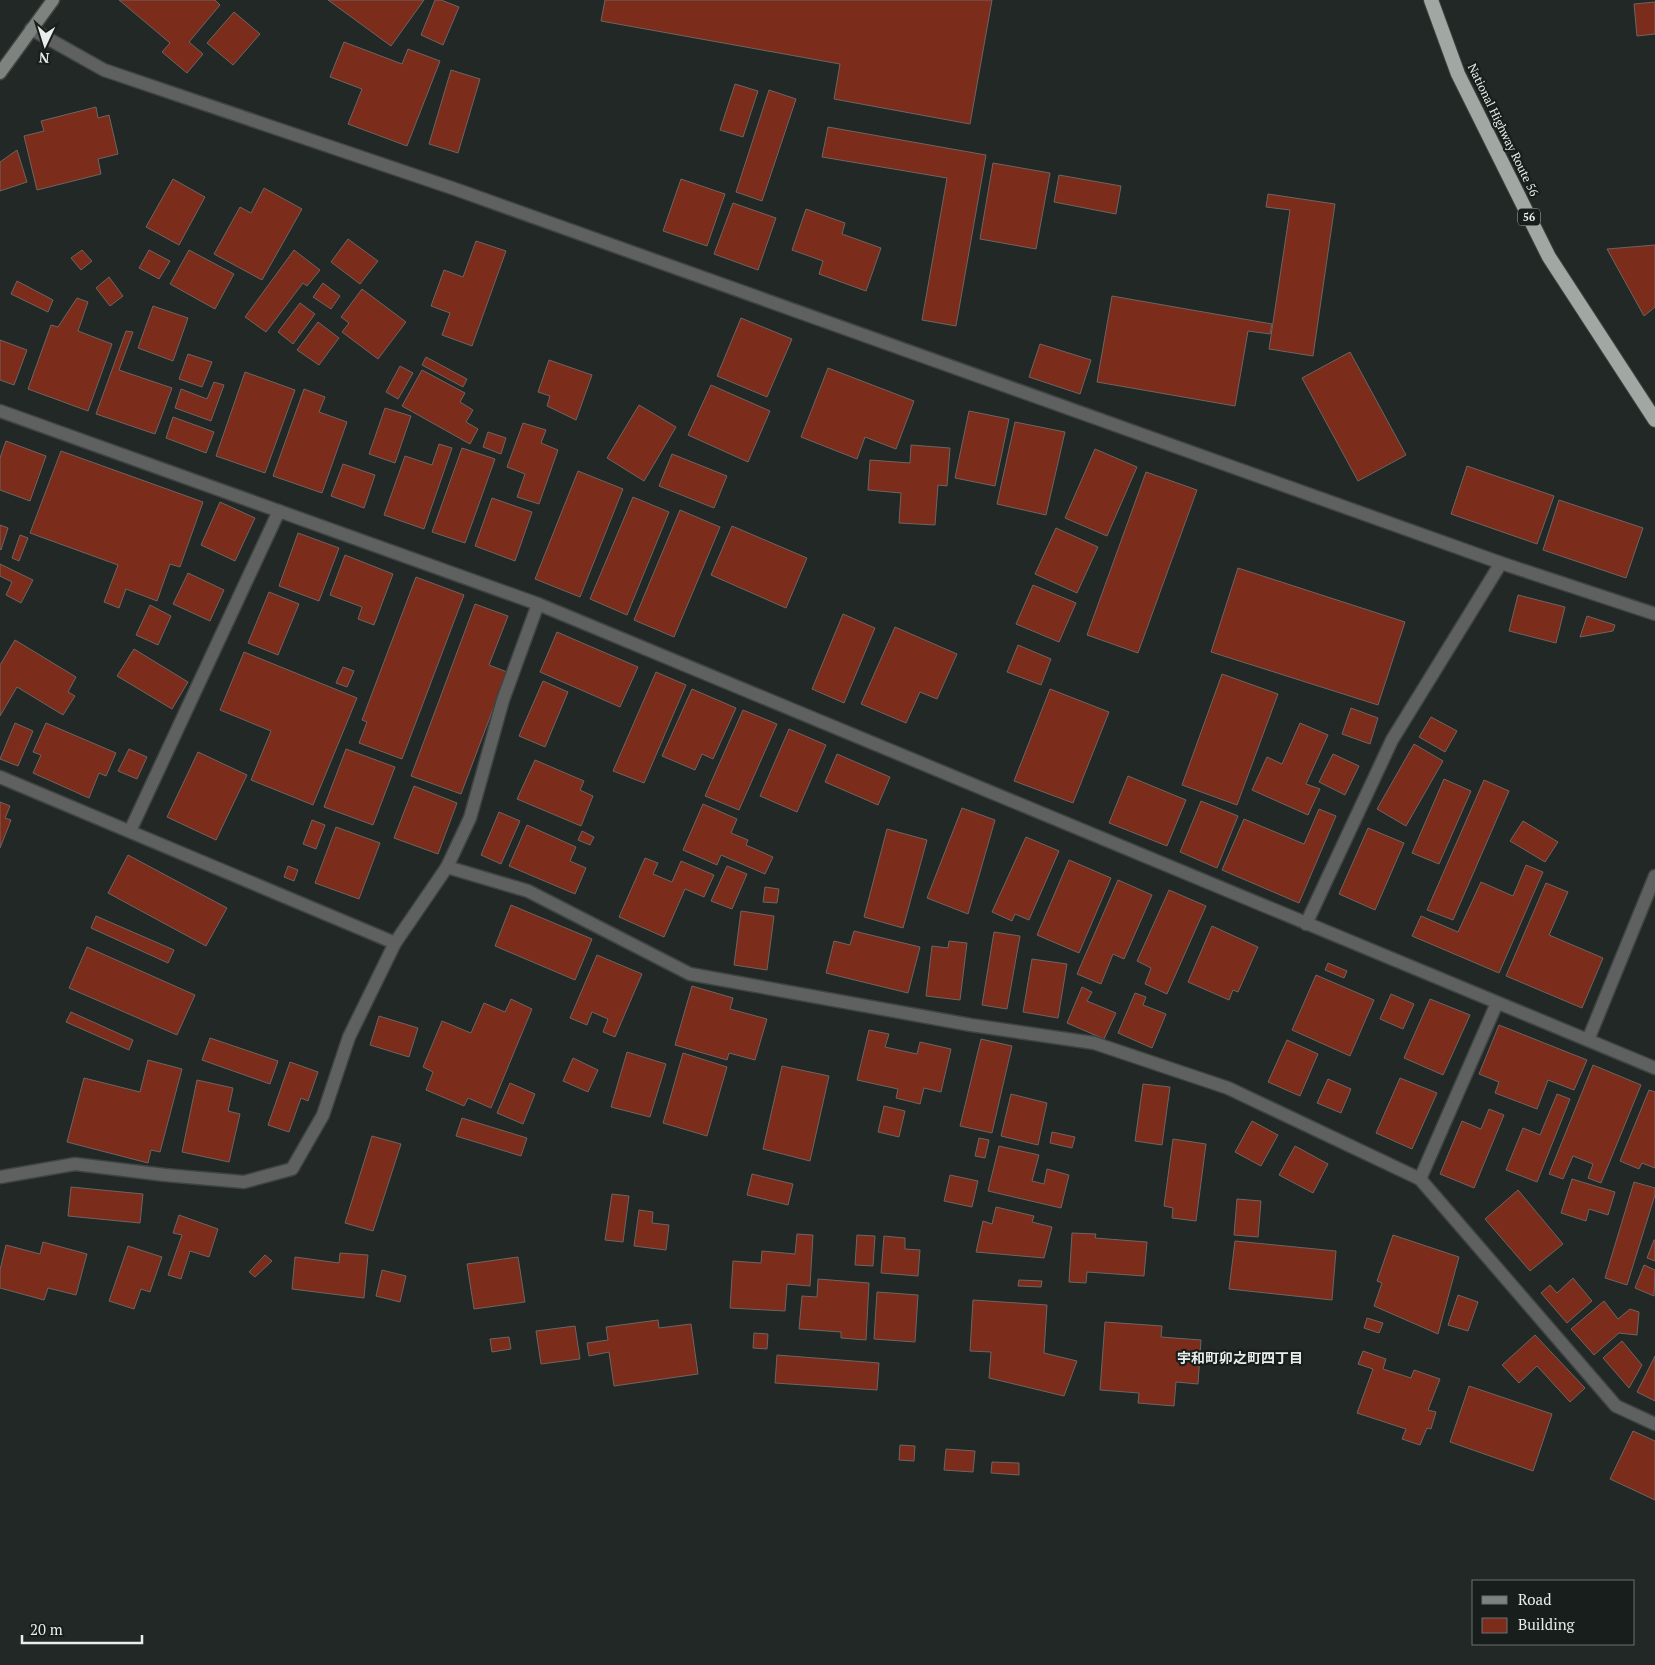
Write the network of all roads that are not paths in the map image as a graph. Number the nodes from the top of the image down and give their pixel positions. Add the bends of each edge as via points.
1 (53, 0) edge
2 (1431, 0) edge
3 (31, 29) junction
4 (0, 73) edge
5 (0, 411) edge
6 (1655, 420) edge
7 (279, 511) junction
8 (1501, 563) junction
9 (538, 604) junction
10 (1655, 614) edge
11 (0, 777) edge
12 (130, 831) junction
13 (447, 867) junction
14 (1655, 876) edge
15 (1306, 924) junction
16 (395, 943) junction
17 (1497, 1003) junction
18 (1588, 1040) junction
19 (1655, 1068) edge
20 (0, 1177) edge
21 (1420, 1179) junction
22 (1655, 1424) edge

1 - 3 main road
2 - 6 highway, National Highway Route 56 / 56 via 1458,74 1549,257
3 - 4 main road
3 - 8 street via 104,70 455,189
5 - 7 street
7 - 9 street
7 - 12 street
8 - 10 street
8 - 15 street via 1392,740
9 - 13 street via 503,700 470,818
9 - 15 street
11 - 12 street
12 - 16 street
13 - 16 street
13 - 21 street via 528,891 690,974 971,1025 1094,1043 1228,1088
14 - 18 street
15 - 17 street
16 - 20 street via 349,1037 323,1115 292,1170 244,1182 74,1164
17 - 18 street
17 - 21 street
18 - 19 street
21 - 22 street via 1616,1406

